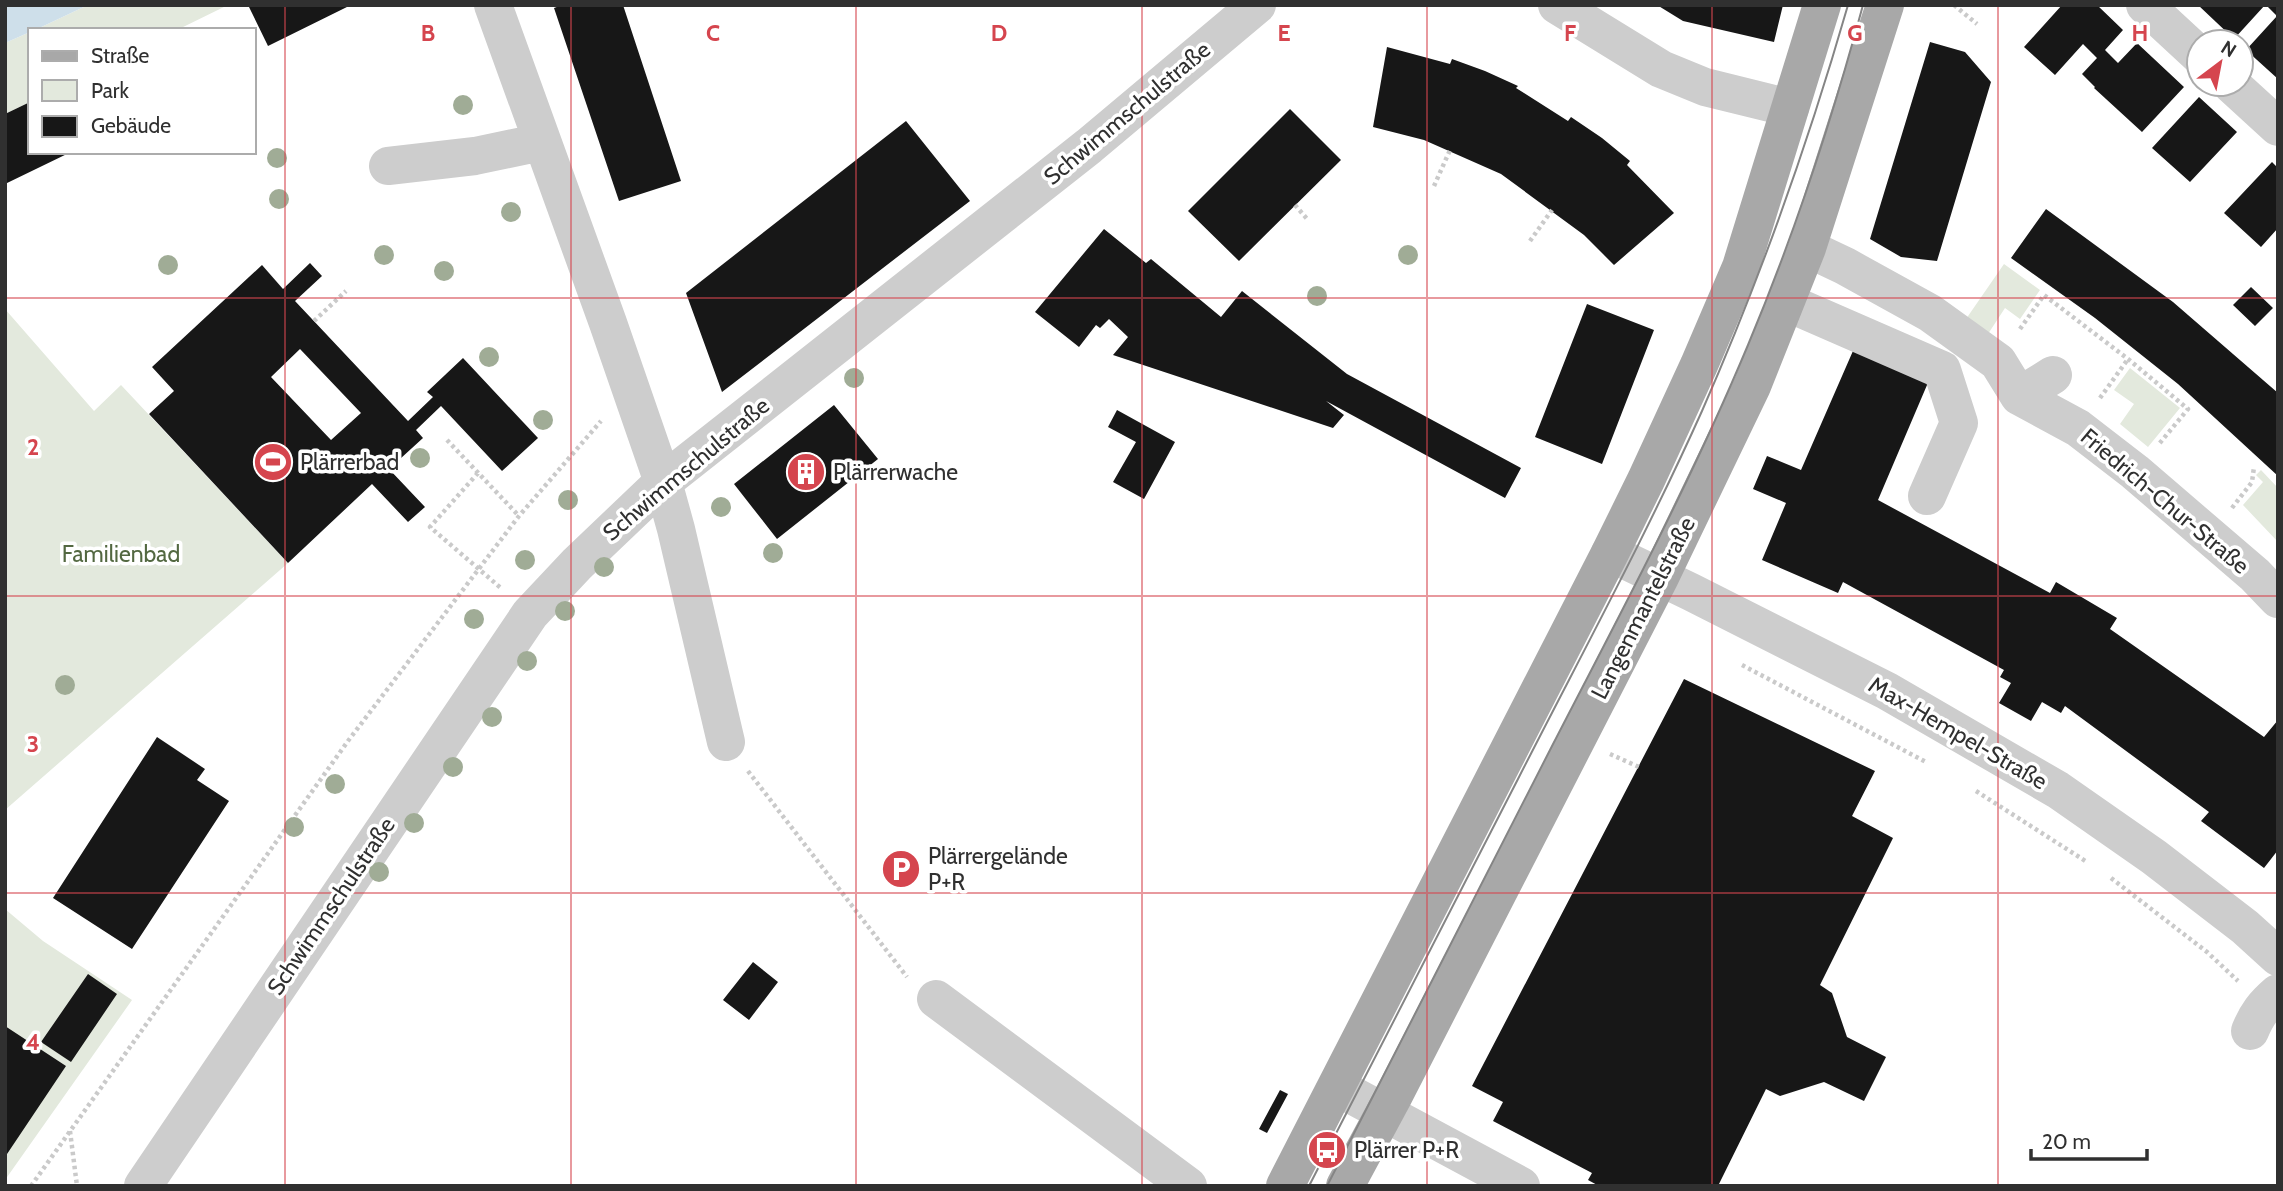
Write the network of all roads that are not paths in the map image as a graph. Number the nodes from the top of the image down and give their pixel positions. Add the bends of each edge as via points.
1 (493, 5) edge
2 (1257, 5) edge
3 (1557, 5) edge
4 (1822, 5) edge
5 (1885, 5) edge
6 (2145, 5) edge
7 (2185, 42) edge
8 (2246, 98) edge
9 (1790, 108) junction
10 (2278, 127) edge
11 (542, 142) junction
12 (388, 166) dead end
13 (1807, 248) junction
14 (1786, 302) junction
15 (2053, 375) dead end
16 (2019, 396) junction
17 (663, 482) junction
18 (1927, 496) dead end
19 (1610, 553) junction
20 (1660, 578) junction
21 (2278, 599) edge
22 (726, 742) road end
23 (2278, 957) edge
24 (936, 999) road end
25 (1337, 1087) junction
26 (1385, 1112) junction
27 (143, 1186) edge
28 (1188, 1186) edge
29 (1285, 1186) edge
30 (1345, 1186) edge
31 (1521, 1186) edge

1 - 11 street
2 - 17 street, Schwimmschulstraße via 1078,155
3 - 9 street via 1661,69 1705,88
4 - 9 main road
5 - 13 main road, Langenmantelstraße
6 - 7 street
8 - 10 street
9 - 19 main road via 1737,278
11 - 12 street
11 - 17 street
13 - 14 main road, Langenmantelstraße
13 - 16 street, Friedrich-Chur-Straße via 1930,313 1998,362
14 - 18 street via 1942,370 1959,424
14 - 20 main road, Langenmantelstraße via 1752,386
15 - 16 street
16 - 21 street, Friedrich-Chur-Straße via 2078,428 2135,472 2179,491 2210,535
17 - 22 street
17 - 27 street, Schwimmschulstraße via 530,614
19 - 20 street, Max-Hempel-Straße
19 - 25 main road
20 - 23 street, Max-Hempel-Straße via 1887,691 2058,790 2154,857
20 - 26 main road, Langenmantelstraße
24 - 28 street
25 - 26 street
25 - 29 main road
26 - 30 main road, Langenmantelstraße
26 - 31 street

